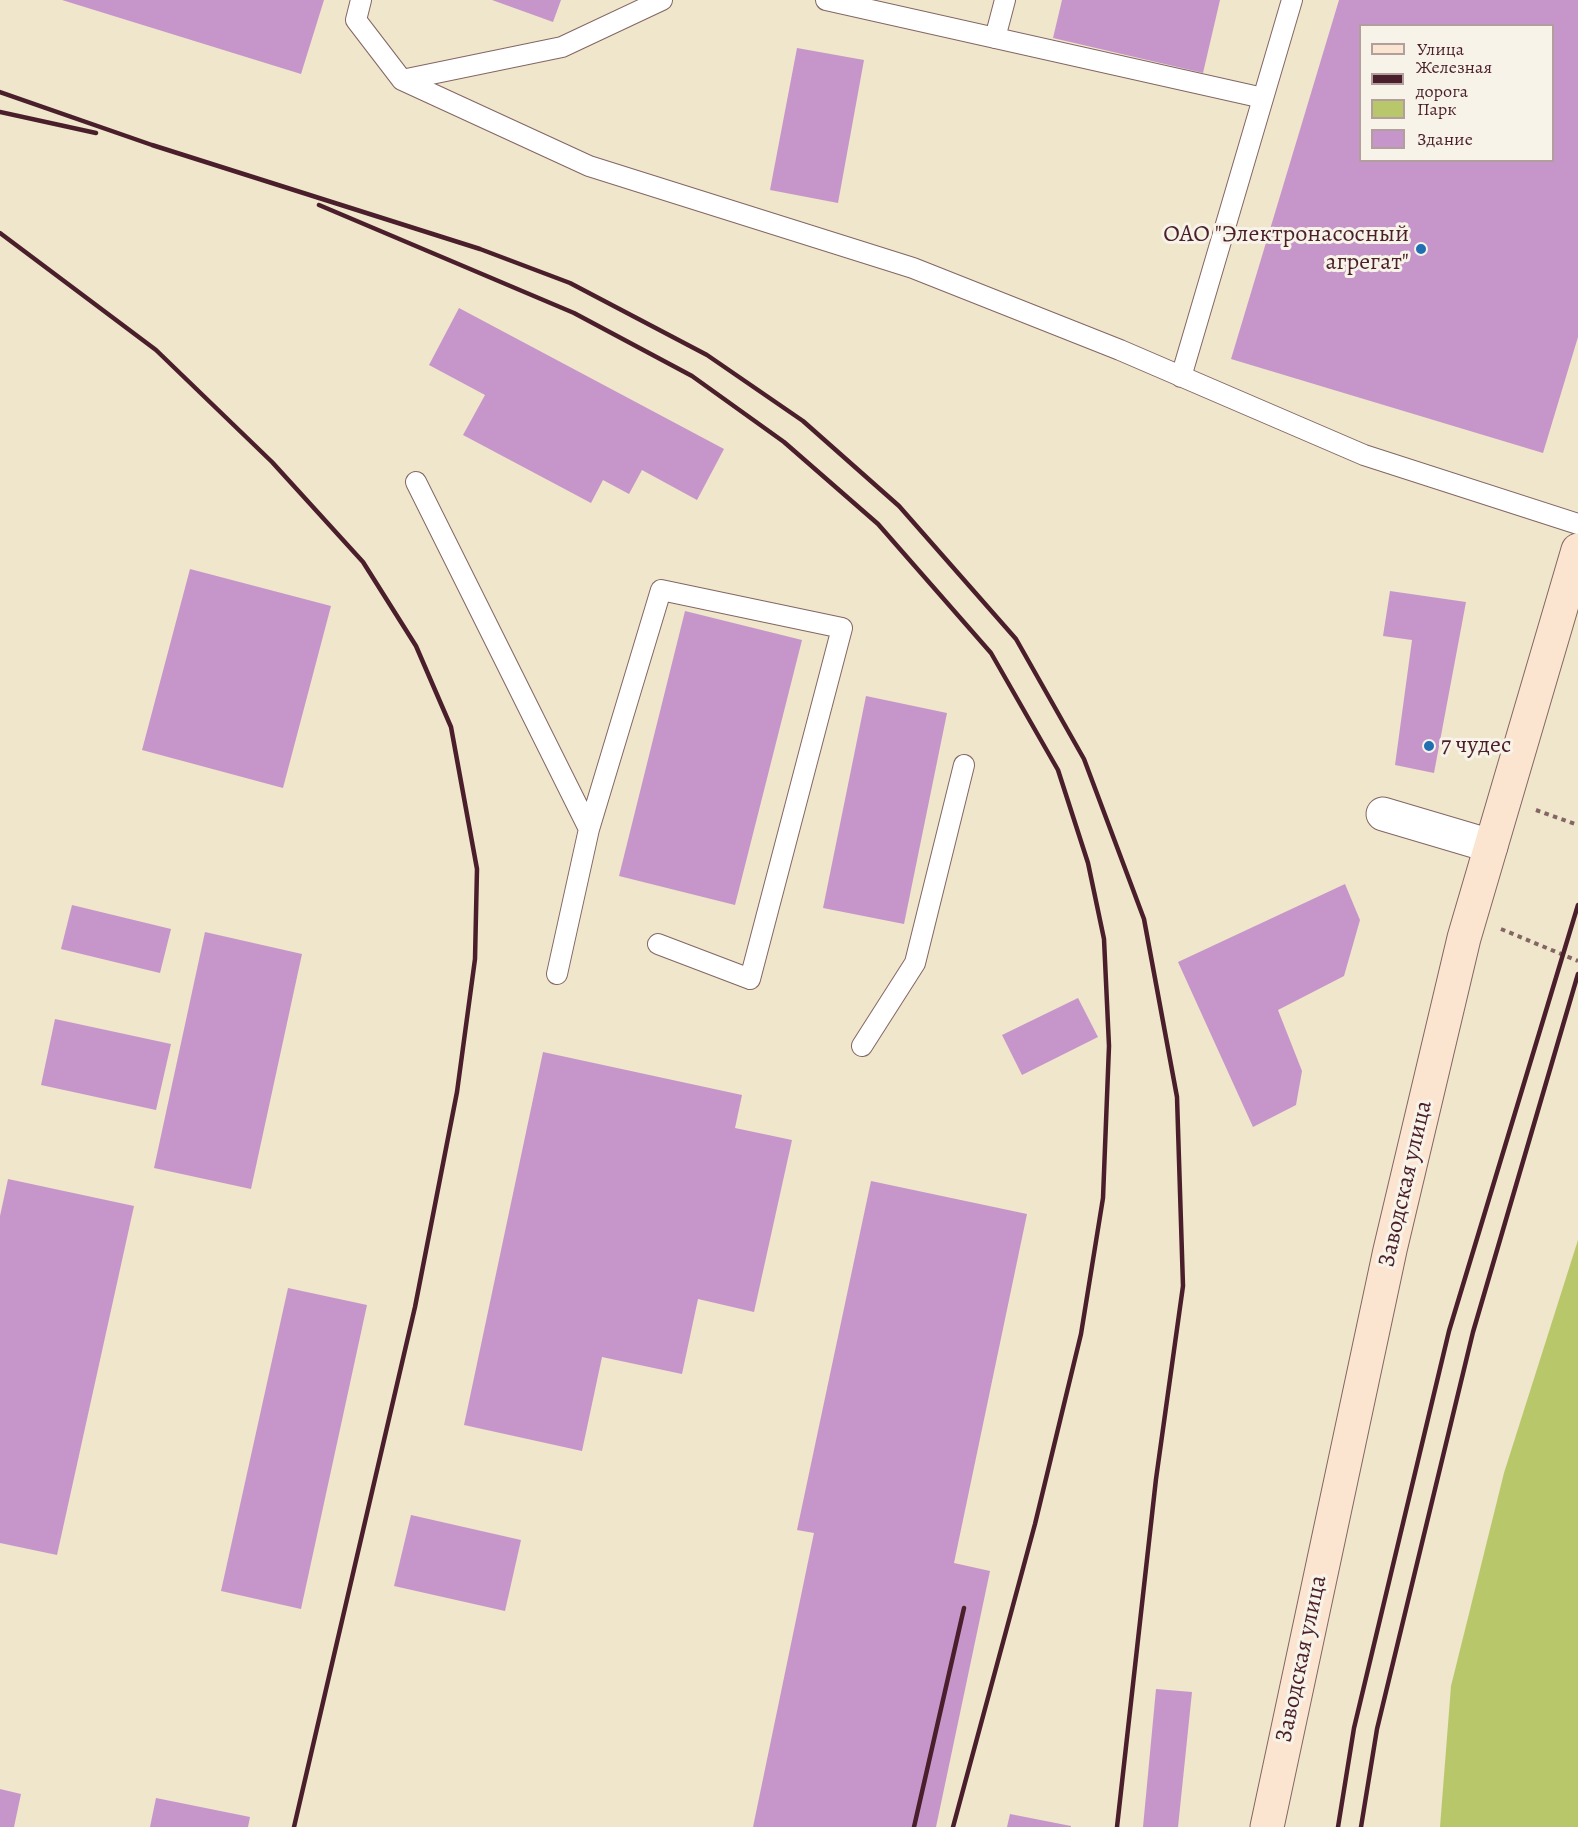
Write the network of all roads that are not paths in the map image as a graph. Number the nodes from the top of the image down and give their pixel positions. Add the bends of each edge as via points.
1 (361, 0) edge
2 (662, 0) edge
3 (826, 0) edge
4 (1005, 0) edge
5 (1292, 0) edge
6 (995, 38) junction
7 (402, 80) junction
8 (1263, 98) junction
9 (1181, 377) junction
10 (416, 482) dead end
11 (1578, 524) edge
12 (1578, 550) edge
13 (964, 765) dead end
14 (1383, 814) dead end
15 (589, 829) junction
16 (1491, 846) junction
17 (658, 944) dead end
18 (556, 974) dead end
19 (862, 1046) dead end
20 (1267, 1827) edge

1 - 7 lane via 356,20
2 - 7 lane via 562,47
3 - 6 lane
4 - 6 lane
5 - 8 lane
6 - 8 lane
7 - 9 lane via 589,166 913,268
8 - 9 lane
9 - 11 lane via 1364,455
10 - 15 lane
12 - 16 main road, Заводская улица
13 - 19 lane via 915,963
14 - 16 street
15 - 17 lane via 661,590 842,628 750,979
15 - 18 lane
16 - 20 main road, Заводская улица via 1464,938 1390,1250

